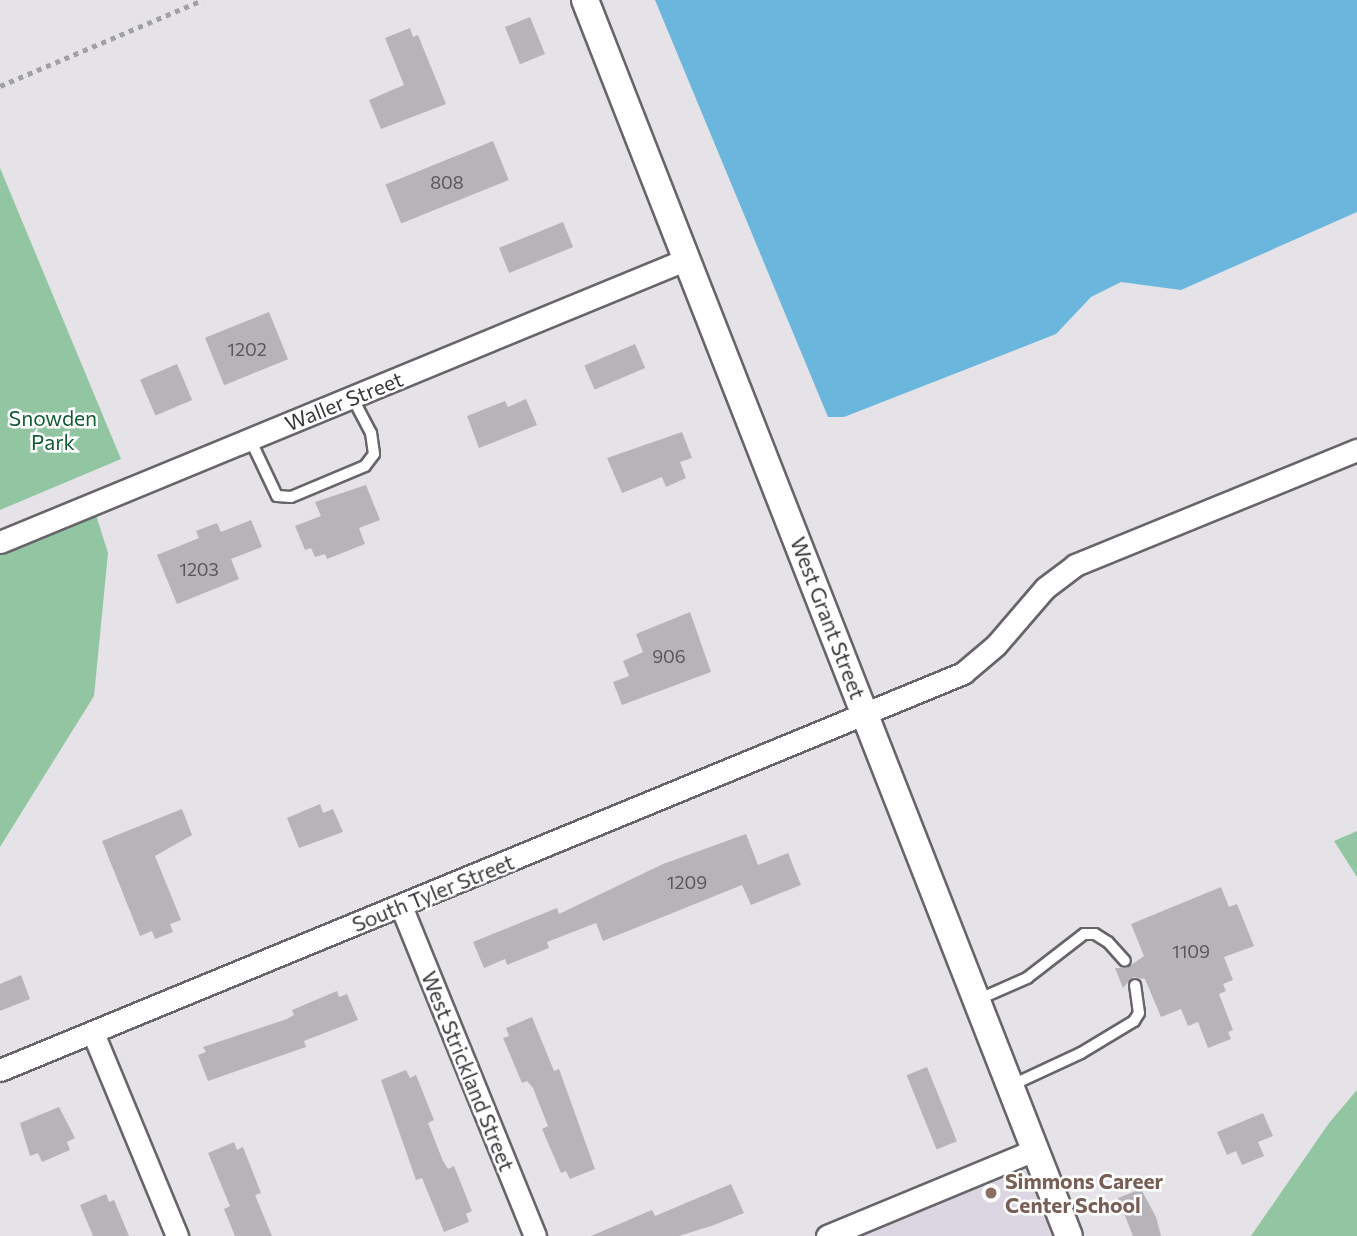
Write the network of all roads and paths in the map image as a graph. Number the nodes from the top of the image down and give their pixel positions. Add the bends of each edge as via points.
1 (203, 0) edge
2 (584, 0) edge
3 (0, 86) edge
4 (687, 259) junction
5 (352, 397) junction
6 (250, 439) junction
7 (1357, 450) edge
8 (0, 542) edge
9 (866, 717) junction
10 (401, 906) junction
11 (1125, 961) dead end
12 (1135, 985) dead end
13 (976, 1000) junction
14 (93, 1033) junction
15 (0, 1070) edge
16 (1010, 1086) junction
17 (1035, 1150) junction
18 (177, 1236) edge
19 (536, 1236) edge
20 (827, 1236) edge
21 (1069, 1236) edge

1 - 3 path
2 - 4 street, West Grant Street
4 - 5 street, Waller Street
4 - 9 street, West Grant Street
5 - 6 street, Waller Street
5 - 6 lane via 371,433 374,454 365,466 291,497 277,496
6 - 8 street, Waller Street
7 - 9 street, South Tyler Street via 1075,565 1045,588 996,645 963,673
9 - 10 street, South Tyler Street
9 - 13 street, West Grant Street
10 - 14 street, South Tyler Street
10 - 19 street, West Strickland Street
11 - 13 lane via 1108,942 1084,934 1027,978
12 - 16 lane via 1139,1013 1126,1027
13 - 16 street, West Grant Street
14 - 15 street, South Tyler Street
14 - 18 street
16 - 17 street, West Grant Street
17 - 20 street
17 - 21 street, West Grant Street

